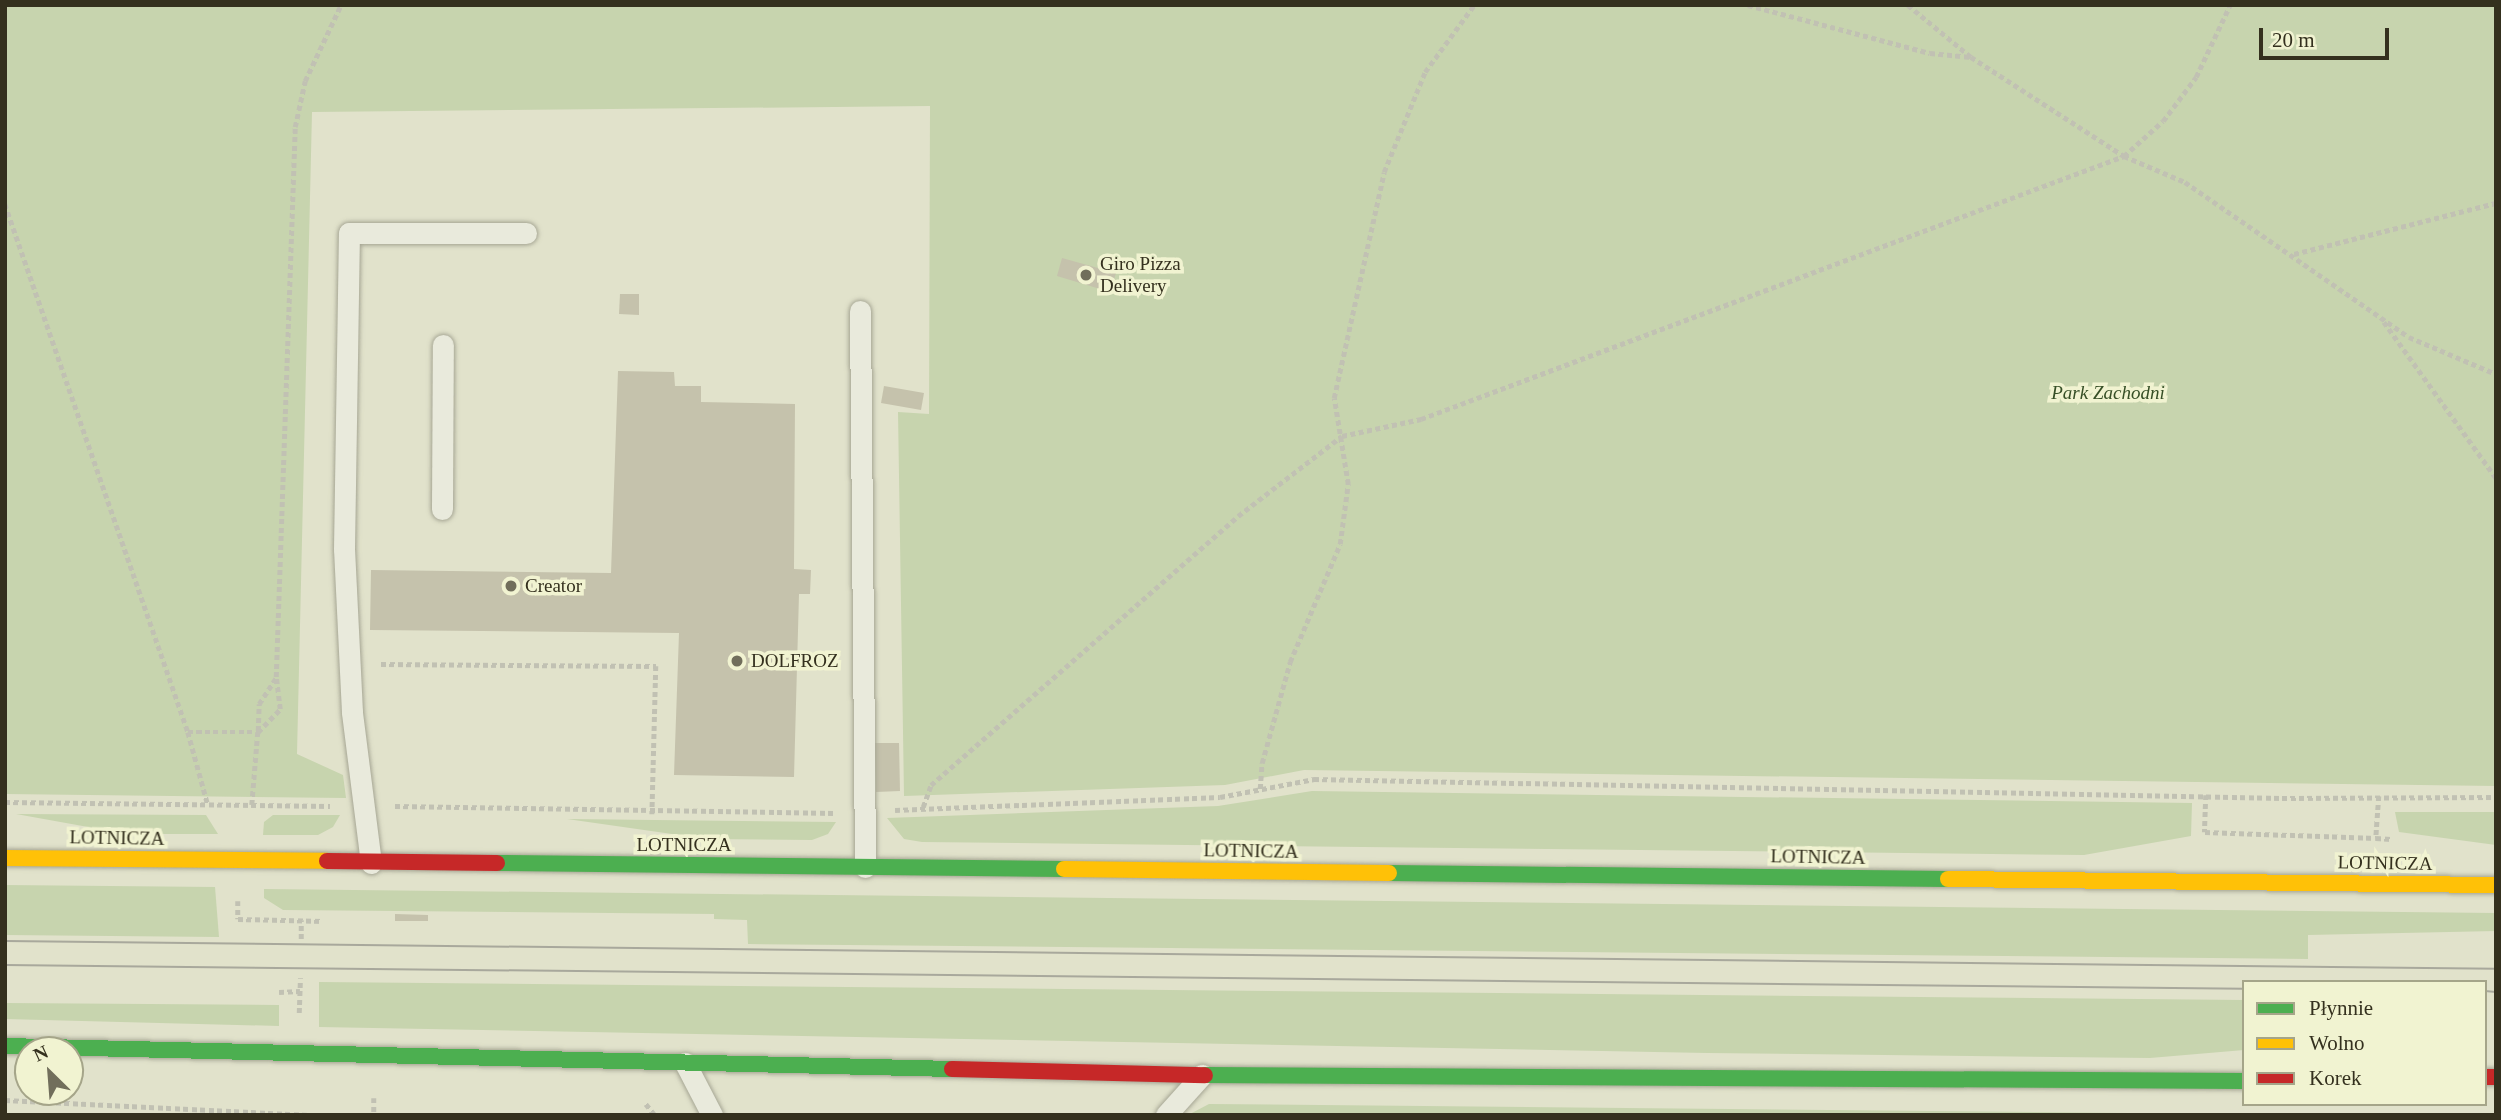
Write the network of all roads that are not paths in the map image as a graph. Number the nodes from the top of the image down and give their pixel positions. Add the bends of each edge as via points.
1 (526, 233) dead end
2 (860, 311) dead end
3 (443, 345) dead end
4 (442, 509) dead end
5 (5, 858) edge
6 (371, 863) junction
7 (865, 867) junction
8 (2496, 885) edge
9 (5, 1046) edge
10 (685, 1063) junction
11 (1203, 1075) junction
12 (2242, 1081) edge
13 (712, 1115) edge
14 (1166, 1115) edge

1 - 6 lane via 349,233 344,507 349,664
2 - 7 lane
3 - 4 lane
5 - 6 main road, LOTNICZA
6 - 7 main road, LOTNICZA
7 - 8 main road, LOTNICZA
9 - 10 main road
10 - 11 main road
10 - 13 lane
11 - 12 main road
11 - 14 lane

